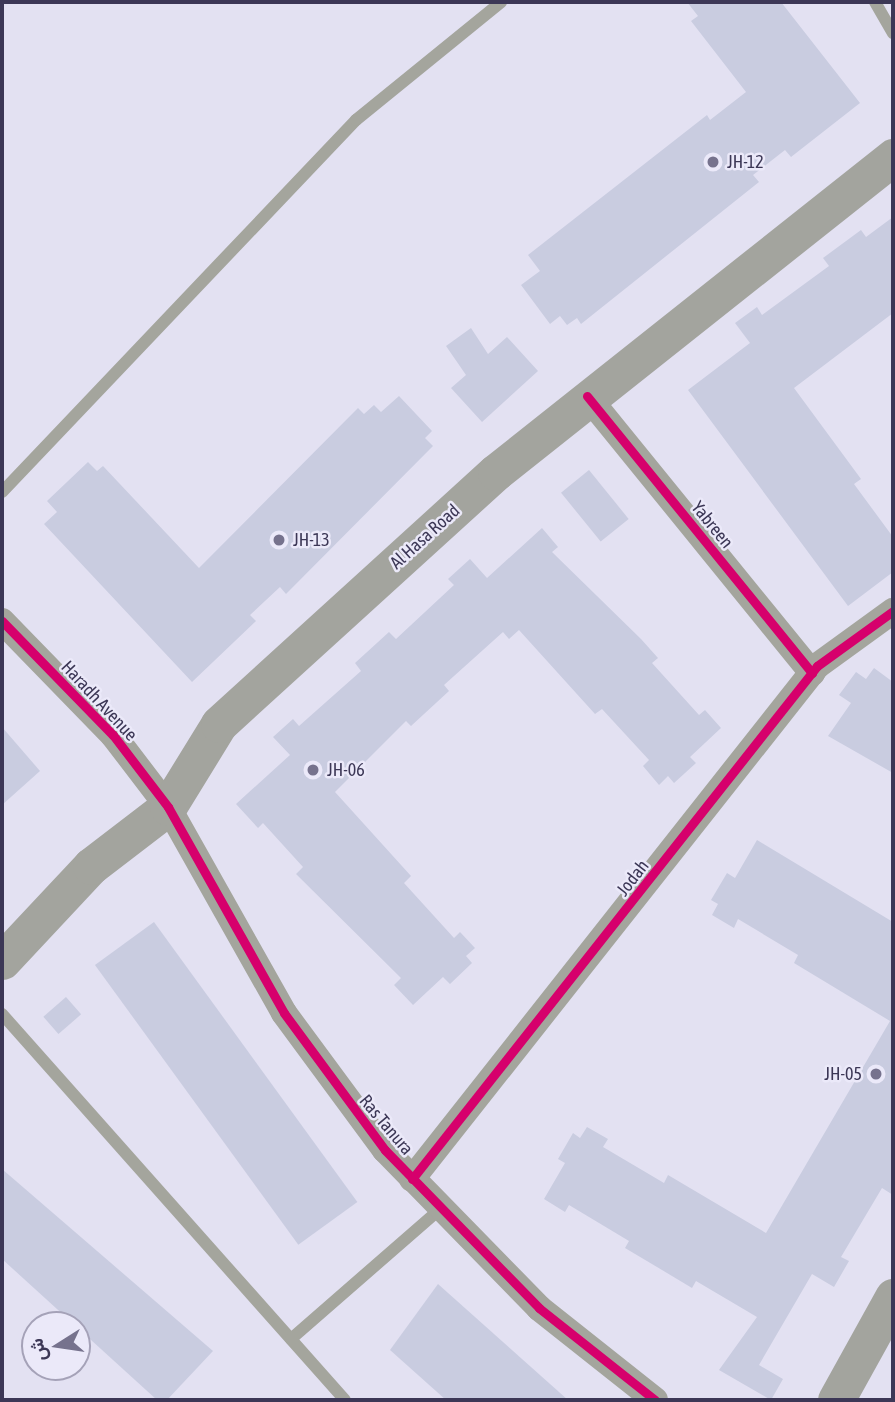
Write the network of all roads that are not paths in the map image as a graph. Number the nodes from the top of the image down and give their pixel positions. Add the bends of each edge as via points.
1 (500, 2) edge
2 (874, 2) edge
3 (893, 33) edge
4 (893, 157) edge
5 (587, 396) junction
6 (2, 492) edge
7 (893, 611) edge
8 (3, 625) edge
9 (812, 673) junction
10 (169, 807) junction
11 (2, 961) edge
12 (2, 1014) edge
13 (412, 1180) junction
14 (439, 1210) junction
15 (893, 1297) edge
16 (291, 1339) junction
17 (345, 1400) edge
18 (655, 1400) edge
19 (836, 1400) edge

1 - 6 lane via 356,120
2 - 3 lane
4 - 5 main road, Al Hasa Road
5 - 9 street, Yabreen
5 - 10 main road, Al Hasa Road via 219,724
7 - 9 street, Jodah
8 - 10 street, Haradh Avenue via 113,735
9 - 13 street, Jodah
10 - 11 main road, Al Hasa Road via 91,866
10 - 13 street, Ras Tanura via 284,1013
12 - 16 lane
13 - 14 street, Ras Tanura
14 - 16 lane
14 - 18 street, Ras Tanura via 539,1308
15 - 19 main road
16 - 17 lane

